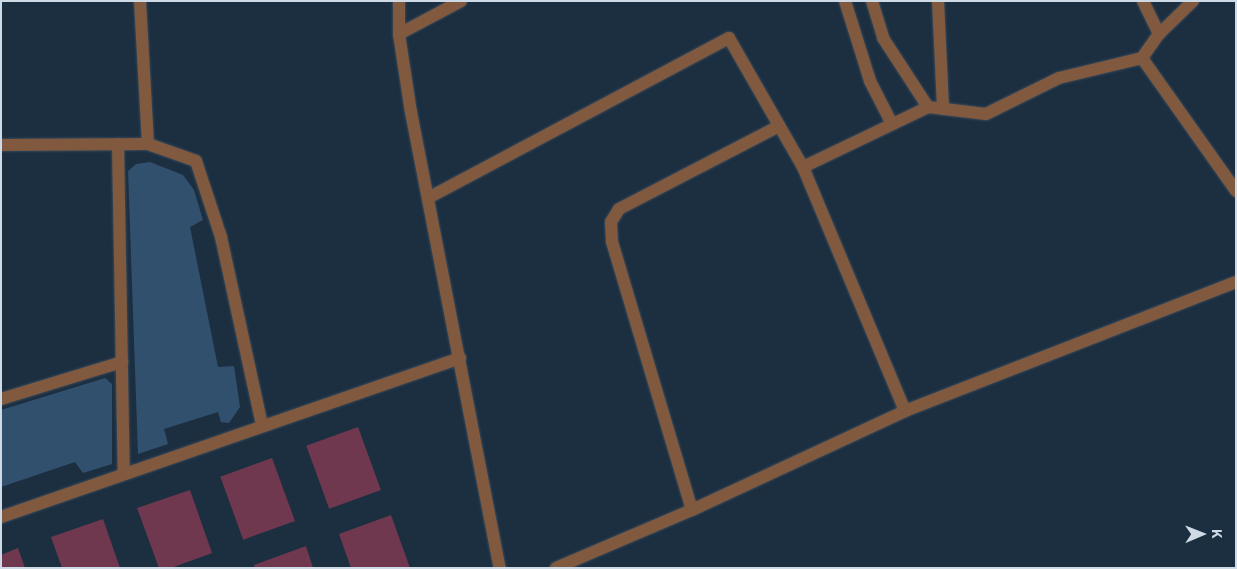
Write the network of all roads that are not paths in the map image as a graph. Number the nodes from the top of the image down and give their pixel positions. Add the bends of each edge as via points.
1 (140, 1) edge
2 (399, 1) edge
3 (461, 1) edge
4 (845, 1) edge
5 (872, 1) edge
6 (938, 1) edge
7 (1143, 1) edge
8 (1193, 1) edge
9 (399, 34) junction
10 (1159, 34) junction
11 (1142, 58) junction
12 (928, 108) junction
13 (943, 109) junction
14 (892, 124) junction
15 (779, 126) junction
16 (118, 144) junction
17 (148, 144) junction
18 (1, 145) edge
19 (803, 167) junction
20 (1236, 191) edge
21 (428, 198) junction
22 (1236, 282) edge
23 (460, 358) junction
24 (122, 362) junction
25 (1, 399) edge
26 (905, 411) junction
27 (262, 424) junction
28 (124, 474) junction
29 (692, 510) junction
30 (1, 517) edge
31 (500, 568) edge
32 (556, 568) edge

1 - 17 street
2 - 9 street
3 - 9 street
4 - 14 street via 870,81
5 - 12 street via 883,38
6 - 13 street
7 - 10 street
8 - 10 street
9 - 21 street
10 - 11 street
11 - 13 street via 1059,78 986,114
11 - 20 street
12 - 13 street
12 - 14 street
14 - 19 street
15 - 19 street
15 - 21 street via 729,38
15 - 29 street via 619,209 611,222 612,242
16 - 17 street
16 - 18 street
16 - 24 street
17 - 27 street via 196,161 221,237
19 - 26 street
21 - 23 street
22 - 26 street
23 - 27 street
23 - 31 street
24 - 25 street
24 - 28 street
26 - 29 street
27 - 28 street
28 - 30 street
29 - 32 street

